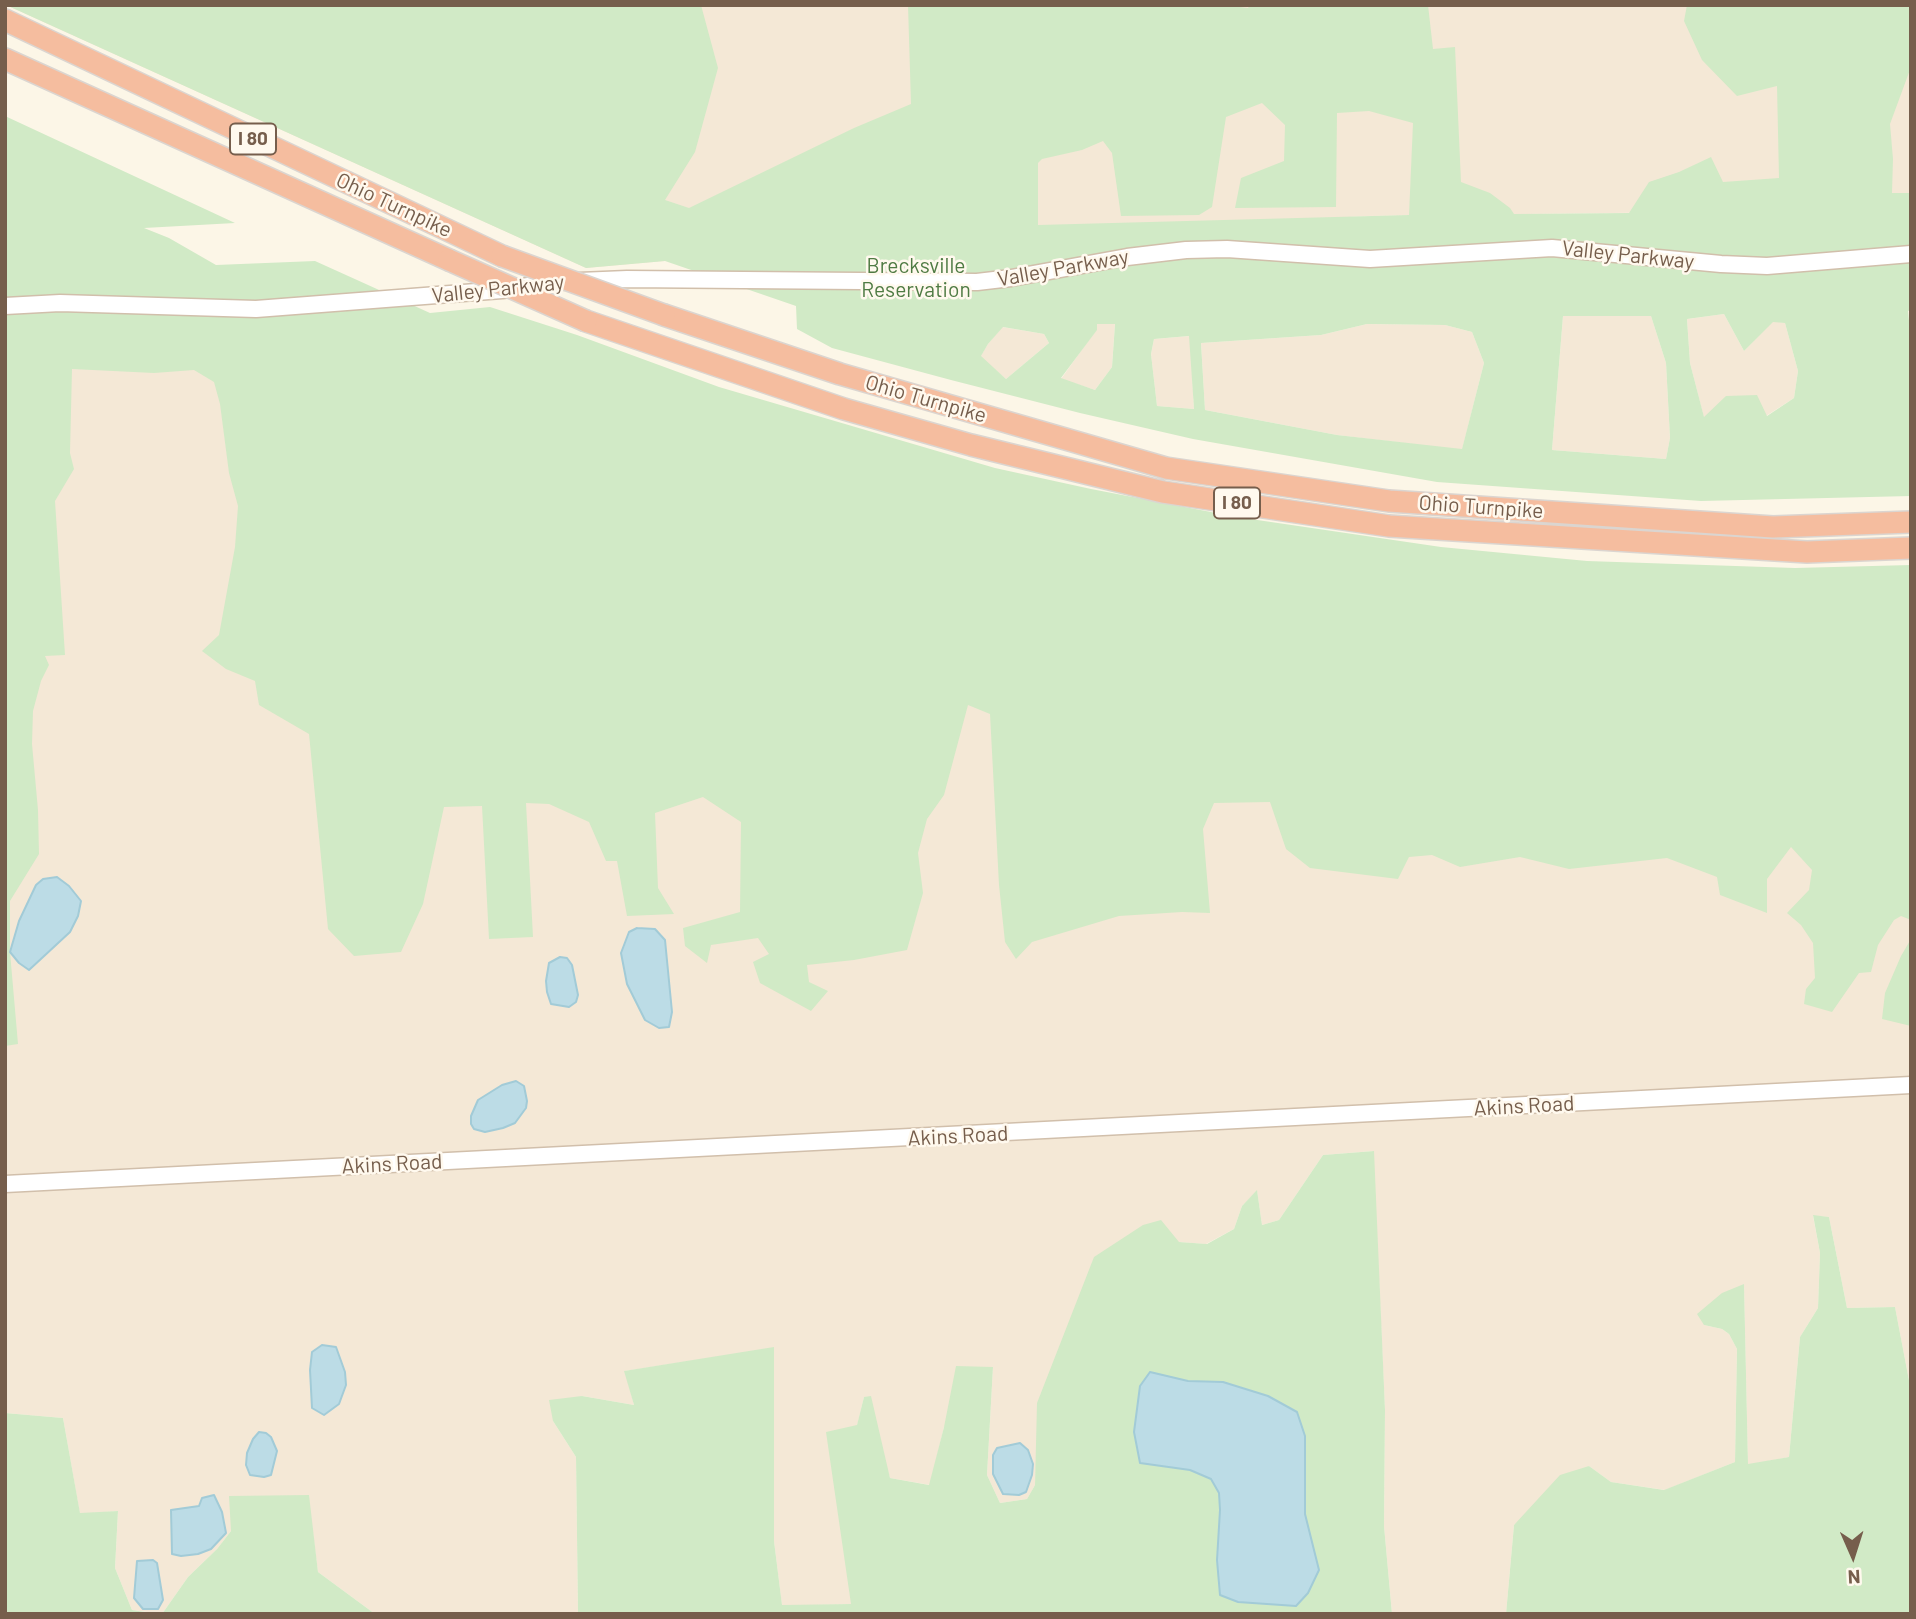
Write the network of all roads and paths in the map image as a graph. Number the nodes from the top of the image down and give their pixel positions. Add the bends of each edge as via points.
1 (5, 20) edge
2 (5, 59) edge
3 (1911, 254) edge
4 (5, 306) edge
5 (1911, 522) edge
6 (1911, 548) edge
7 (1911, 1086) edge
8 (5, 1184) edge

1 - 5 highway, Ohio Turnpike / I 80, bridge via 502,256 840,374 1166,468 1389,500 1773,527
2 - 6 highway, Ohio Turnpike / I 80, bridge via 586,321 844,409 971,445 1163,492 1390,526 1807,552
3 - 4 street, Valley Parkway via 1767,266 1552,248 1370,259 1186,250 977,282 627,279 256,309 60,303
7 - 8 street, Akins Road

